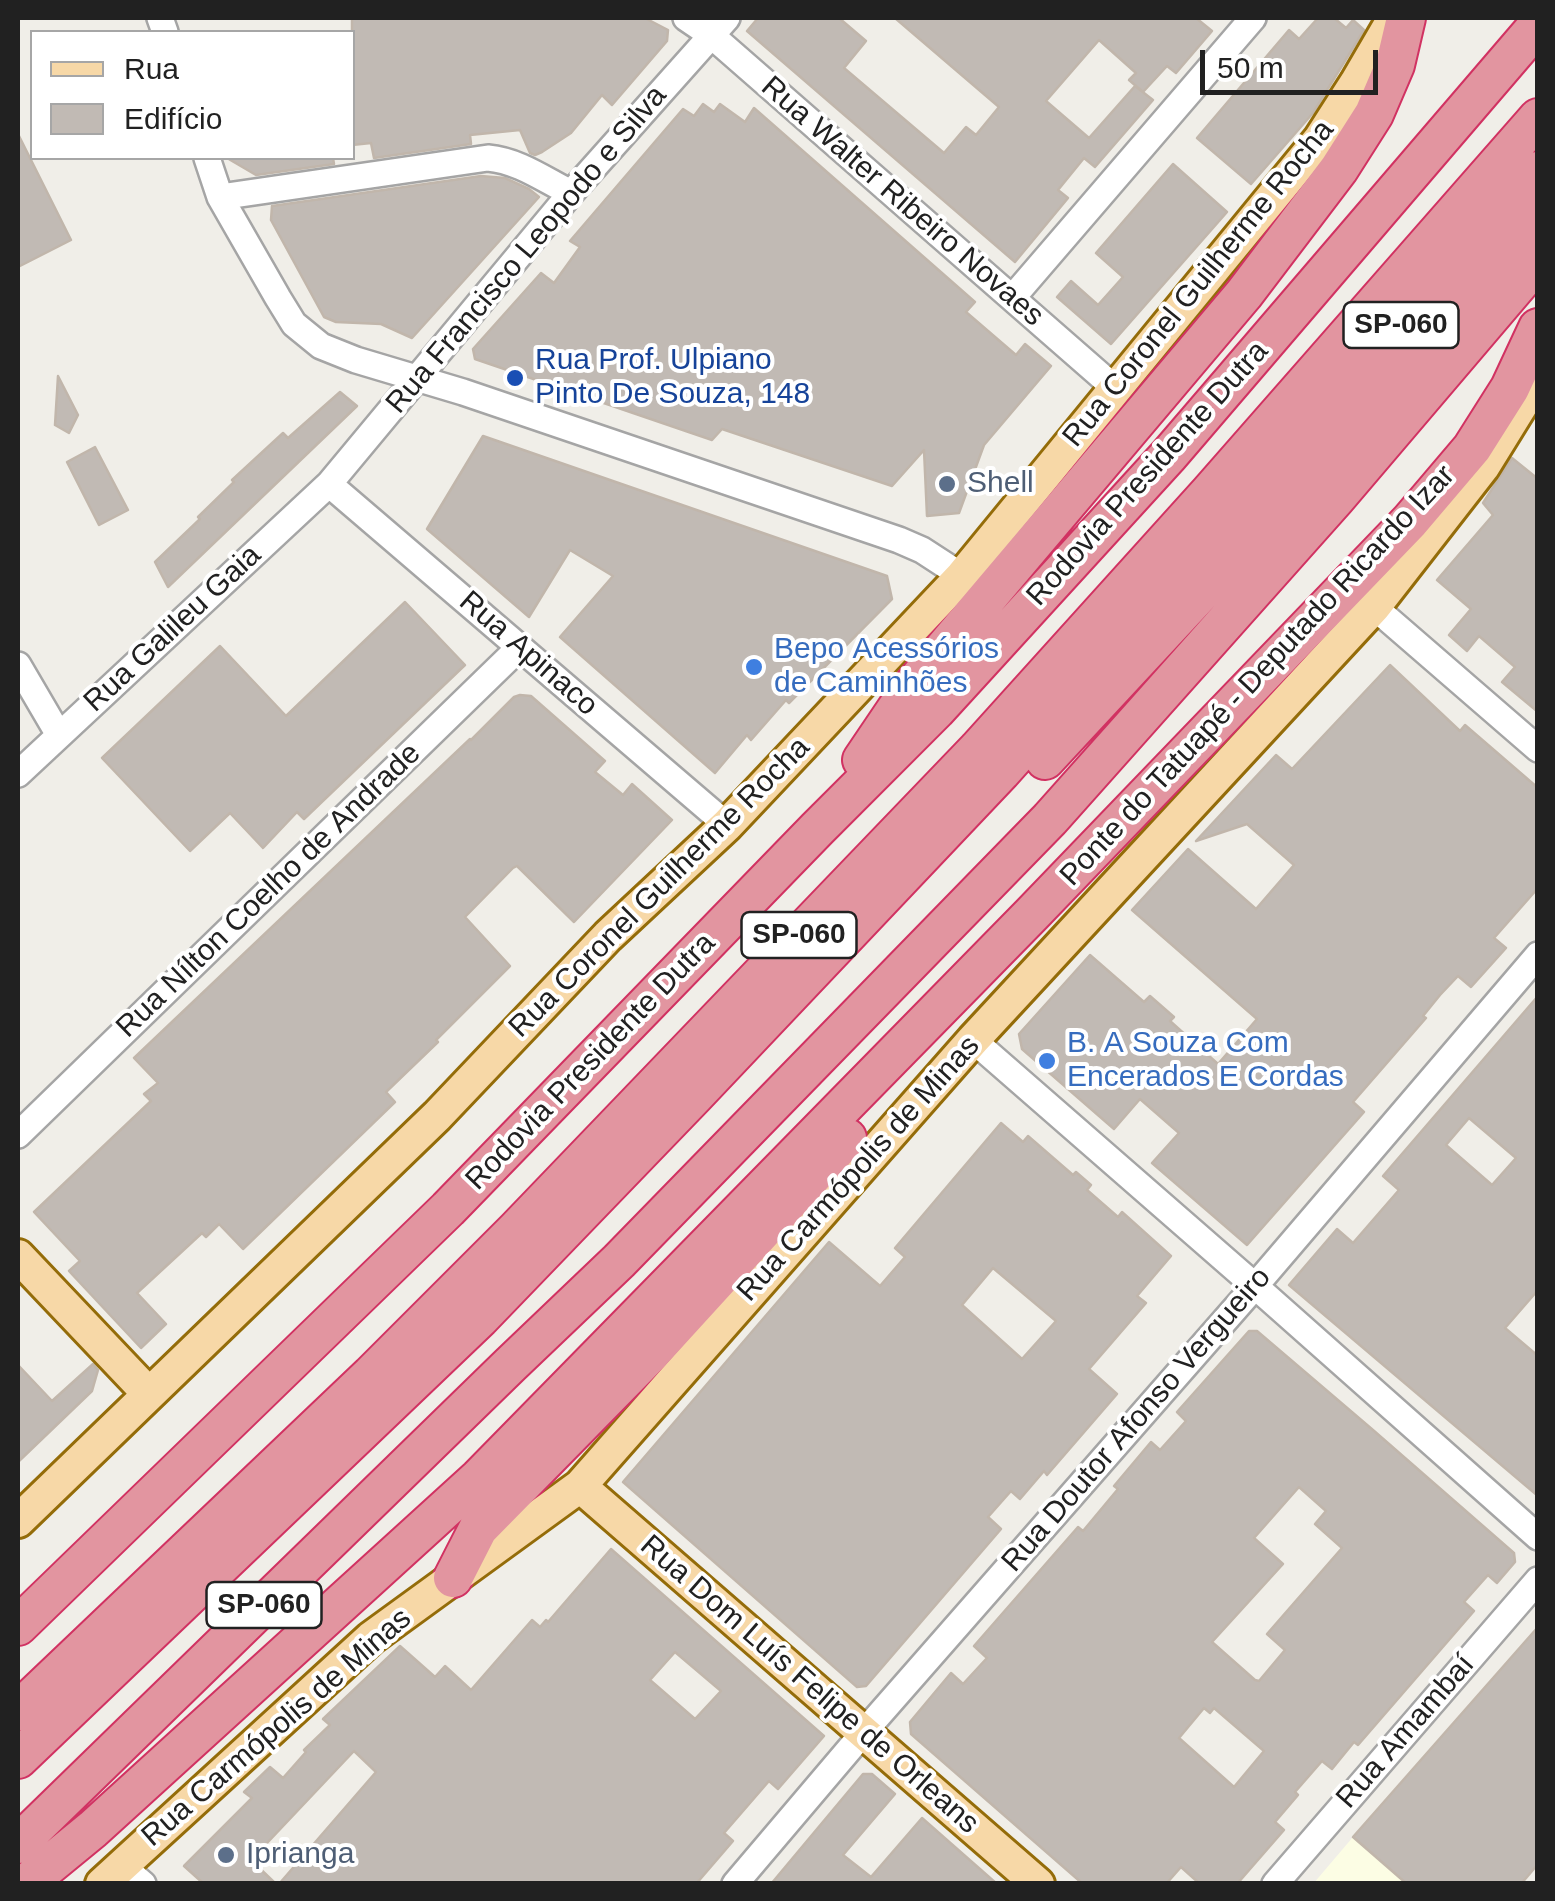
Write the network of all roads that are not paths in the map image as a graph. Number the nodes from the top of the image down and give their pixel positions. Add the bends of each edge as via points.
1 (686, 18) edge
2 (1253, 18) edge
3 (1394, 18) edge
4 (1406, 18) edge
5 (1537, 21) edge
6 (719, 26) edge
7 (1538, 38) edge
8 (1493, 78) junction
9 (1538, 118) edge
10 (208, 160) edge
11 (1538, 171) edge
12 (571, 193) junction
13 (220, 197) junction
14 (1538, 206) edge
15 (1538, 261) edge
16 (1013, 297) junction
17 (1538, 328) edge
18 (1538, 378) edge
19 (416, 379) junction
20 (1116, 388) junction
21 (329, 484) junction
22 (962, 576) junction
23 (1374, 606) junction
24 (520, 647) junction
25 (18, 665) edge
26 (59, 734) junction
27 (1538, 749) edge
28 (18, 774) edge
29 (726, 825) junction
30 (816, 829) junction
31 (1032, 914) junction
32 (1538, 955) edge
33 (750, 1037) junction
34 (973, 1040) junction
35 (18, 1135) edge
36 (18, 1256) edge
37 (1255, 1286) junction
38 (149, 1394) junction
39 (580, 1486) junction
40 (18, 1521) edge
41 (1538, 1537) edge
42 (453, 1578) junction
43 (1538, 1580) edge
44 (18, 1626) edge
45 (18, 1710) edge
46 (864, 1732) junction
47 (18, 1760) edge
48 (18, 1844) edge
49 (122, 1877) edge
50 (26, 1884) edge
51 (735, 1884) edge
52 (1038, 1884) edge
53 (1275, 1884) edge

1 - 6 street, Rua Walter Ribeiro Novaes
2 - 16 street
3 - 20 main road, Rua Coronel Guilherme Rocha via 1320,138
4 - 30 highway via 1374,114 1340,170 1244,294 910,689
5 - 8 highway, Rodovia Presidente Dutra
6 - 12 street, Rua Francisco Leopodo e Silva
6 - 16 street, Rua Walter Ribeiro Novaes
7 - 8 highway
8 - 30 highway, Rodovia Presidente Dutra / SP-060 via 1169,455 936,710
9 - 45 highway, Rodovia Presidente Dutra / SP-060 via 978,749 516,1230
10 - 13 street
11 - 33 highway, SP-060 via 1001,772
12 - 13 street via 523,166 488,158
12 - 19 street, Rua Francisco Leopodo e Silva
13 - 19 street via 294,324 321,346
14 - 33 highway via 1496,276 821,998
15 - 48 highway, SP-060 via 1050,819 620,1262
16 - 20 street, Rua Walter Ribeiro Novaes
17 - 31 highway, Ponte do Tatuapé - Deputado Ricardo Izar via 1472,448 1410,521
18 - 23 main road, Rua Carmópolis de Minas via 1483,467
19 - 21 street, Rua Francisco Leopodo e Silva
19 - 22 street via 899,540
20 - 22 main road, Rua Coronel Guilherme Rocha
21 - 24 street, Rua Apinaco
21 - 26 street, Rua Galileu Gaia
22 - 29 main road, Rua Coronel Guilherme Rocha
23 - 27 street
23 - 34 main road, Rua Carmópolis de Minas
24 - 29 street, Rua Apinaco
24 - 35 street, Rua Nílton Coelho de Andrade
25 - 26 street
26 - 28 street, Rua Galileu Gaia
29 - 38 main road, Rua Coronel Guilherme Rocha
30 - 44 highway, Rodovia Presidente Dutra / SP-060 via 448,1210
31 - 42 highway via 932,1046 651,1353 478,1530
31 - 50 highway via 479,1478
32 - 37 street, Rua Doutor Afonso Vergueiro
33 - 47 highway, SP-060 via 480,1318
34 - 37 street
34 - 39 main road, Rua Carmópolis de Minas
36 - 38 main road
37 - 41 street
37 - 46 street, Rua Doutor Afonso Vergueiro
38 - 40 main road, Rua Coronel Guilherme Rocha
39 - 42 main road, Rua Carmópolis de Minas
39 - 46 main road, Rua Dom Luís Felipe de Orleans
42 - 49 main road, Rua Carmópolis de Minas via 372,1638
43 - 53 street, Rua Amambaí
46 - 51 street, Rua Doutor Afonso Vergueiro
46 - 52 main road, Rua Dom Luís Felipe de Orleans

